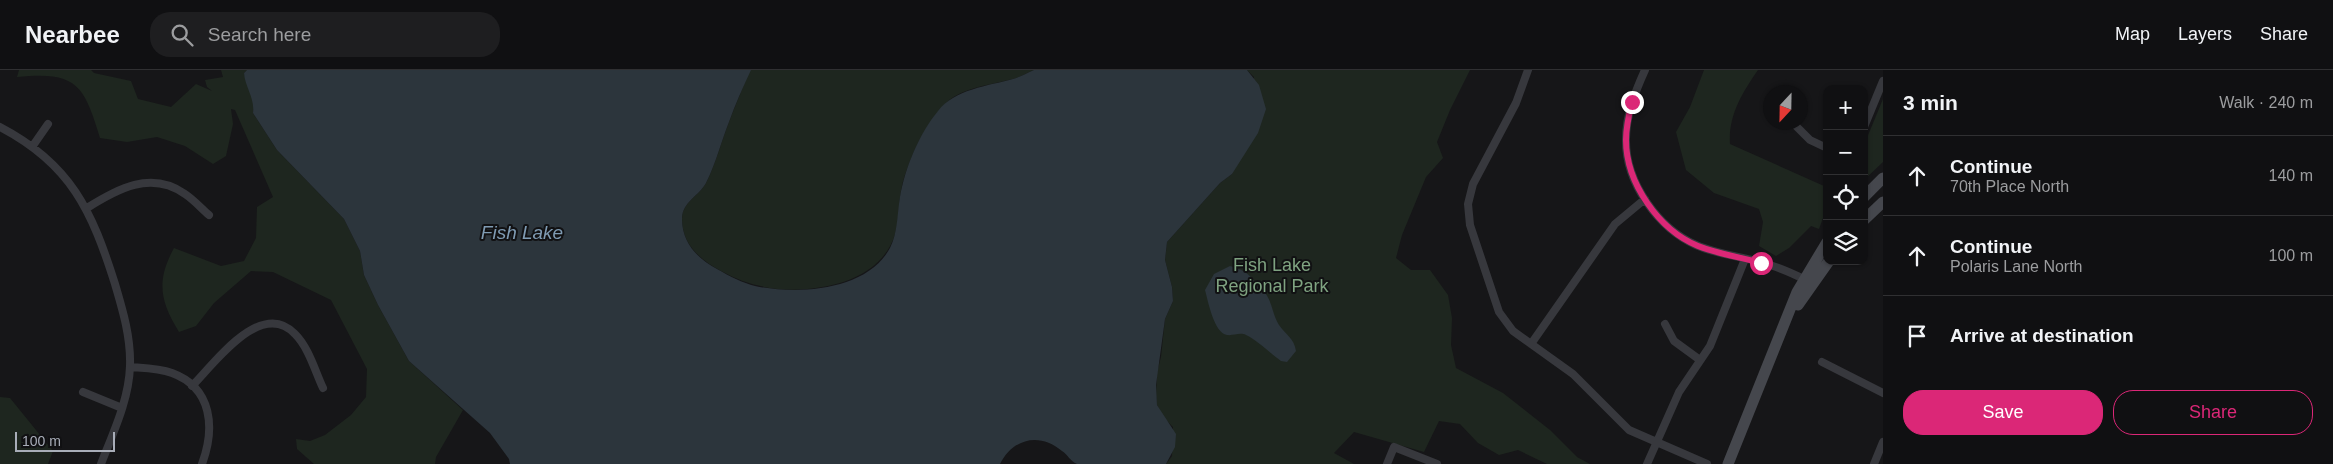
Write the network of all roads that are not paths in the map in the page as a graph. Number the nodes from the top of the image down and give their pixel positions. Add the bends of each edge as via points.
1 (1528, 70) edge
2 (1645, 70) edge
3 (1883, 81) edge
4 (1868, 117) edge
5 (48, 124) dead end
6 (0, 127) edge
7 (1800, 130) edge
8 (32, 146) junction
9 (1823, 146) edge
10 (1883, 178) edge
11 (1868, 193) edge
12 (1646, 199) junction
13 (1883, 202) edge
14 (87, 208) junction
15 (1868, 214) edge
16 (209, 215) dead end
17 (1823, 250) edge
18 (1745, 258) junction
19 (1825, 265) edge
20 (1808, 281) junction
21 (1665, 324) dead end
22 (1531, 344) junction
23 (1700, 360) junction
24 (1822, 362) dead end
25 (130, 367) junction
26 (192, 386) junction
27 (324, 388) dead end
28 (83, 392) dead end
29 (1883, 393) edge
30 (122, 408) junction
31 (1883, 442) edge
32 (1656, 443) junction
33 (204, 463) edge
34 (101, 464) edge
35 (1387, 464) edge
36 (1437, 464) edge
37 (1647, 464) edge
38 (1707, 464) edge
39 (1728, 464) edge
40 (1874, 464) edge

1 - 22 street via 1516,103 1473,184 1468,214 1499,312 1513,331
2 - 12 street via 1632,102 1626,141 1632,171
3 - 4 street
5 - 8 street
6 - 8 street
7 - 9 street
8 - 14 street via 64,176
10 - 11 street
12 - 18 street via 1661,220 1678,235 1707,249
12 - 22 street via 1615,224
13 - 15 street
14 - 16 street via 125,186 150,182 186,194
14 - 25 street via 126,321
17 - 20 street
18 - 20 street
18 - 23 street via 1713,338
19 - 20 street
20 - 39 street via 1782,332
21 - 23 street via 1674,341
22 - 32 street via 1572,374 1629,430
23 - 32 street via 1678,392
24 - 29 street
25 - 26 street via 164,370
25 - 30 street
26 - 27 street via 241,336 266,324 294,332
26 - 33 street via 203,401 209,418 210,437
28 - 30 street
30 - 34 street
31 - 40 street
32 - 37 street
32 - 38 street
35 - 36 street via 1394,447

